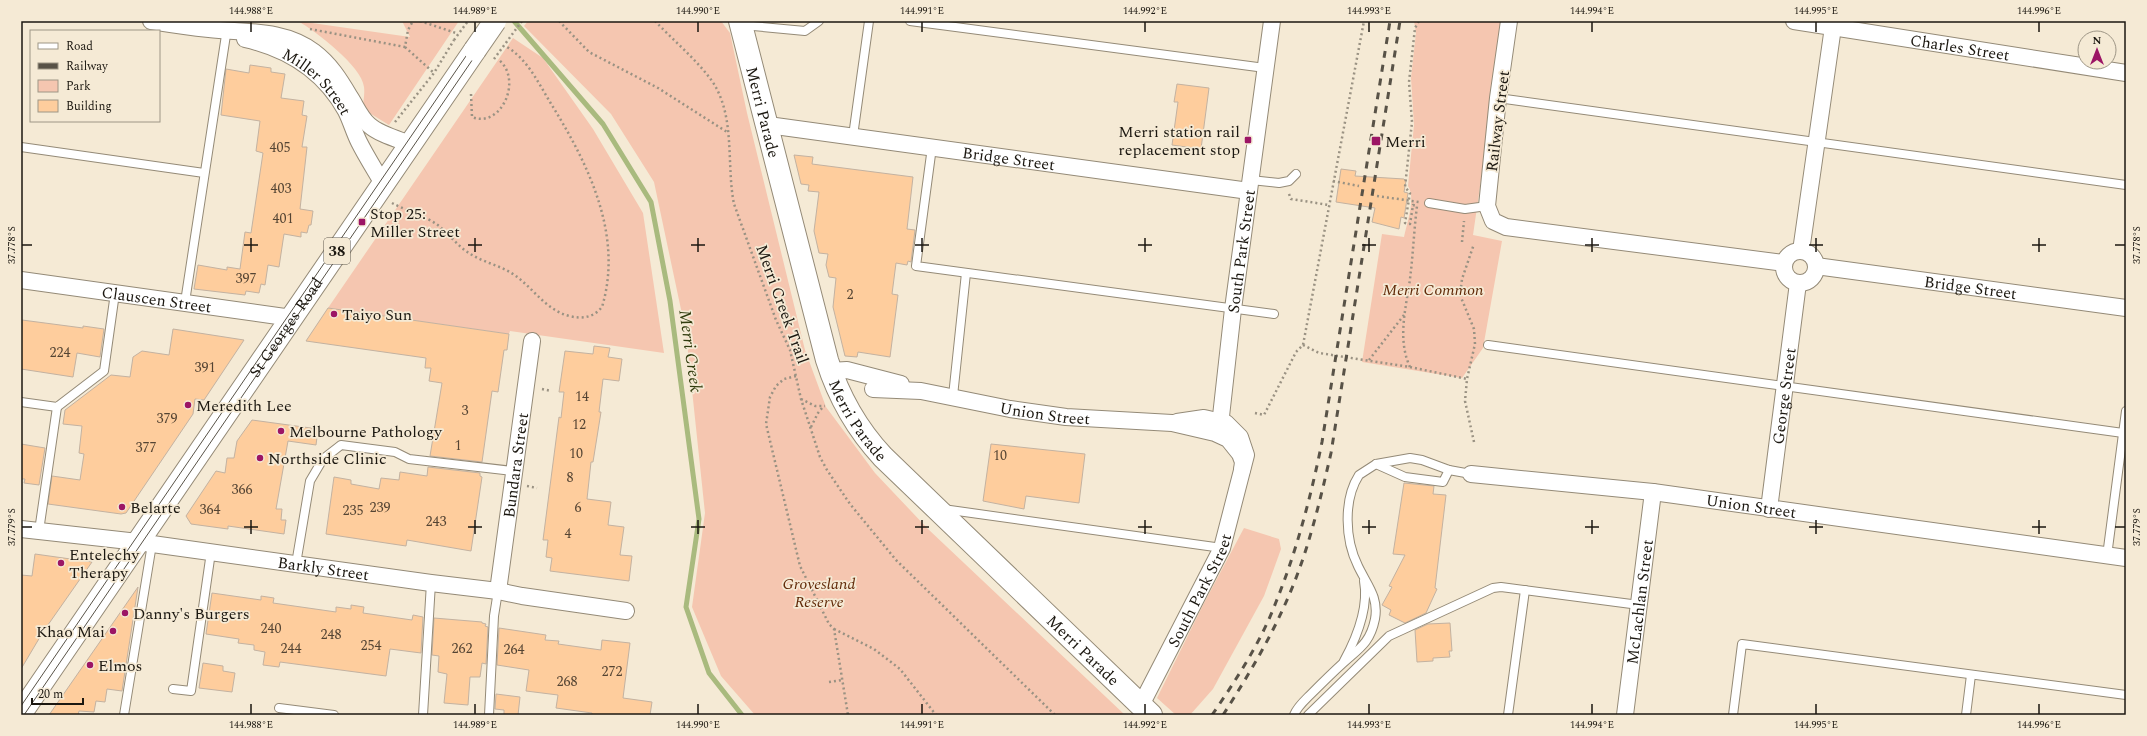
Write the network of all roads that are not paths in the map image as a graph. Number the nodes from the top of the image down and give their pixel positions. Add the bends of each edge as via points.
1 (151, 21) edge
2 (495, 21) edge
3 (819, 21) edge
4 (869, 21) edge
5 (910, 21) edge
6 (1272, 21) edge
7 (1509, 21) edge
8 (1794, 21) edge
9 (741, 23) edge
10 (1833, 27) junction
11 (209, 29) junction
12 (226, 35) junction
13 (1265, 68) junction
14 (2126, 73) edge
15 (1498, 98) junction
16 (768, 125) junction
17 (853, 136) junction
18 (1817, 143) junction
19 (410, 144) junction
20 (21, 147) edge
21 (932, 147) junction
22 (204, 173) junction
23 (1296, 174) dead end
24 (382, 184) junction
25 (2126, 185) edge
26 (1250, 186) junction
27 (1429, 203) dead end
28 (1490, 214) junction
29 (1801, 251) junction
30 (1784, 263) junction
31 (1816, 266) junction
32 (966, 273) junction
33 (21, 280) edge
34 (1798, 283) junction
35 (115, 293) junction
36 (185, 302) junction
37 (2126, 308) edge
38 (1233, 309) junction
39 (1274, 314) dead end
40 (292, 318) junction
41 (532, 340) dead end
42 (1488, 345) dead end
43 (830, 371) junction
44 (1785, 386) junction
45 (873, 389) dead end
46 (921, 391) junction
47 (952, 396) junction
48 (21, 402) edge
49 (57, 407) junction
50 (2126, 411) edge
51 (1219, 427) junction
52 (2123, 433) junction
53 (1376, 464) junction
54 (1449, 470) junction
55 (513, 472) junction
56 (1471, 474) joint
57 (1653, 492) junction
58 (935, 508) junction
59 (1769, 509) junction
60 (21, 529) edge
61 (39, 531) junction
62 (145, 543) junction
63 (1222, 548) junction
64 (211, 552) junction
65 (2107, 556) junction
66 (2126, 558) edge
67 (296, 564) junction
68 (1363, 576) junction
69 (431, 583) junction
70 (498, 590) junction
71 (1525, 590) junction
72 (1638, 606) junction
73 (626, 610) dead end
74 (1343, 663) junction
75 (1971, 675) junction
76 (173, 689) dead end
77 (2126, 696) edge
78 (279, 708) dead end
79 (1146, 710) edge
80 (21, 713) edge
81 (1626, 714) edge
82 (124, 715) edge
83 (334, 715) edge
84 (423, 715) edge
85 (489, 715) edge
86 (1294, 715) edge
87 (1308, 715) edge
88 (1508, 715) edge
89 (1733, 715) edge
90 (1966, 715) edge

1 - 11 street, Miller Street
2 - 19 main road, St Georges Road / 38, bridge via 484,56
3 - 9 lane via 805,31
4 - 17 lane
5 - 13 lane
6 - 13 street, South Park Street
7 - 15 street, Railway Street
8 - 10 street, Charles Street
9 - 16 main road, Merri Parade
10 - 14 street, Charles Street
10 - 18 street
11 - 12 street, Miller Street
11 - 19 street, Miller Street via 272,33 305,46 336,74 365,121 374,129
12 - 22 lane
12 - 24 street, Miller Street via 276,47 294,56 328,83 342,104
13 - 26 street, South Park Street
15 - 18 lane
15 - 28 street, Railway Street
16 - 17 street, Bridge Street
16 - 43 main road, Merri Parade
17 - 21 street, Bridge Street
18 - 25 lane
18 - 29 street
19 - 24 main road, St Georges Road / 38
20 - 22 lane
21 - 26 street, Bridge Street
21 - 32 lane via 916,266
22 - 36 lane
23 - 26 lane, Bridge Street via 1289,182
24 - 40 main road, St Georges Road / 38
26 - 38 street, South Park Street
27 - 28 lane
28 - 30 street via 1506,227
29 - 30 street via 1791,254
29 - 31 street via 1810,254
30 - 34 street via 1785,274
31 - 34 street via 1811,278
31 - 37 street, Bridge Street
32 - 38 lane
32 - 47 lane
33 - 35 street, Clauscen Street
34 - 44 street, George Street
35 - 36 street, Clauscen Street
35 - 49 lane via 104,371
36 - 40 street, Clauscen Street
38 - 39 lane
38 - 51 street, South Park Street
40 - 62 main road, St Georges Road / 38
41 - 55 street, Bundara Street
42 - 44 lane
43 - 46 street, Union Street via 847,370
43 - 58 main road, Merri Parade via 832,403
44 - 52 lane
44 - 59 street, George Street
45 - 46 street, Union Street
46 - 47 street, Union Street
47 - 51 street, Union Street via 1040,414 1172,423 1204,418
48 - 49 lane
49 - 61 lane
50 - 52 lane
51 - 63 street, South Park Street via 1231,426 1243,441 1246,455
52 - 65 lane
53 - 54 lane via 1414,458
53 - 54 lane via 1405,477 1443,482
53 - 68 lane via 1363,471 1357,478 1348,516 1350,548
54 - 56 lane
55 - 67 lane via 409,459 395,452 341,445 323,459 310,481
55 - 70 street, Bundara Street
56 - 57 street, Union Street
57 - 59 street, Union Street
57 - 72 street, McLachlan Street
58 - 63 lane
58 - 79 main road, Merri Parade
59 - 65 street, Union Street
60 - 61 street, Barkly Street
61 - 62 street, Barkly Street
62 - 64 street, Barkly Street
62 - 80 main road, St Georges Road / 38
62 - 82 lane
63 - 79 street, South Park Street
64 - 67 street, Barkly Street
64 - 76 lane via 191,691
65 - 66 street, Union Street
67 - 69 street, Barkly Street
68 - 74 lane via 1365,592 1362,620
68 - 74 lane via 1376,600 1375,620 1363,648
69 - 70 street, Barkly Street
69 - 84 lane
70 - 73 street, Barkly Street via 522,596
70 - 85 lane via 494,616
71 - 72 lane
71 - 87 lane via 1493,588 1389,636
71 - 88 lane
72 - 81 street, McLachlan Street
74 - 86 lane via 1302,703
75 - 77 lane
75 - 89 lane via 1742,644
75 - 90 lane
78 - 83 lane

